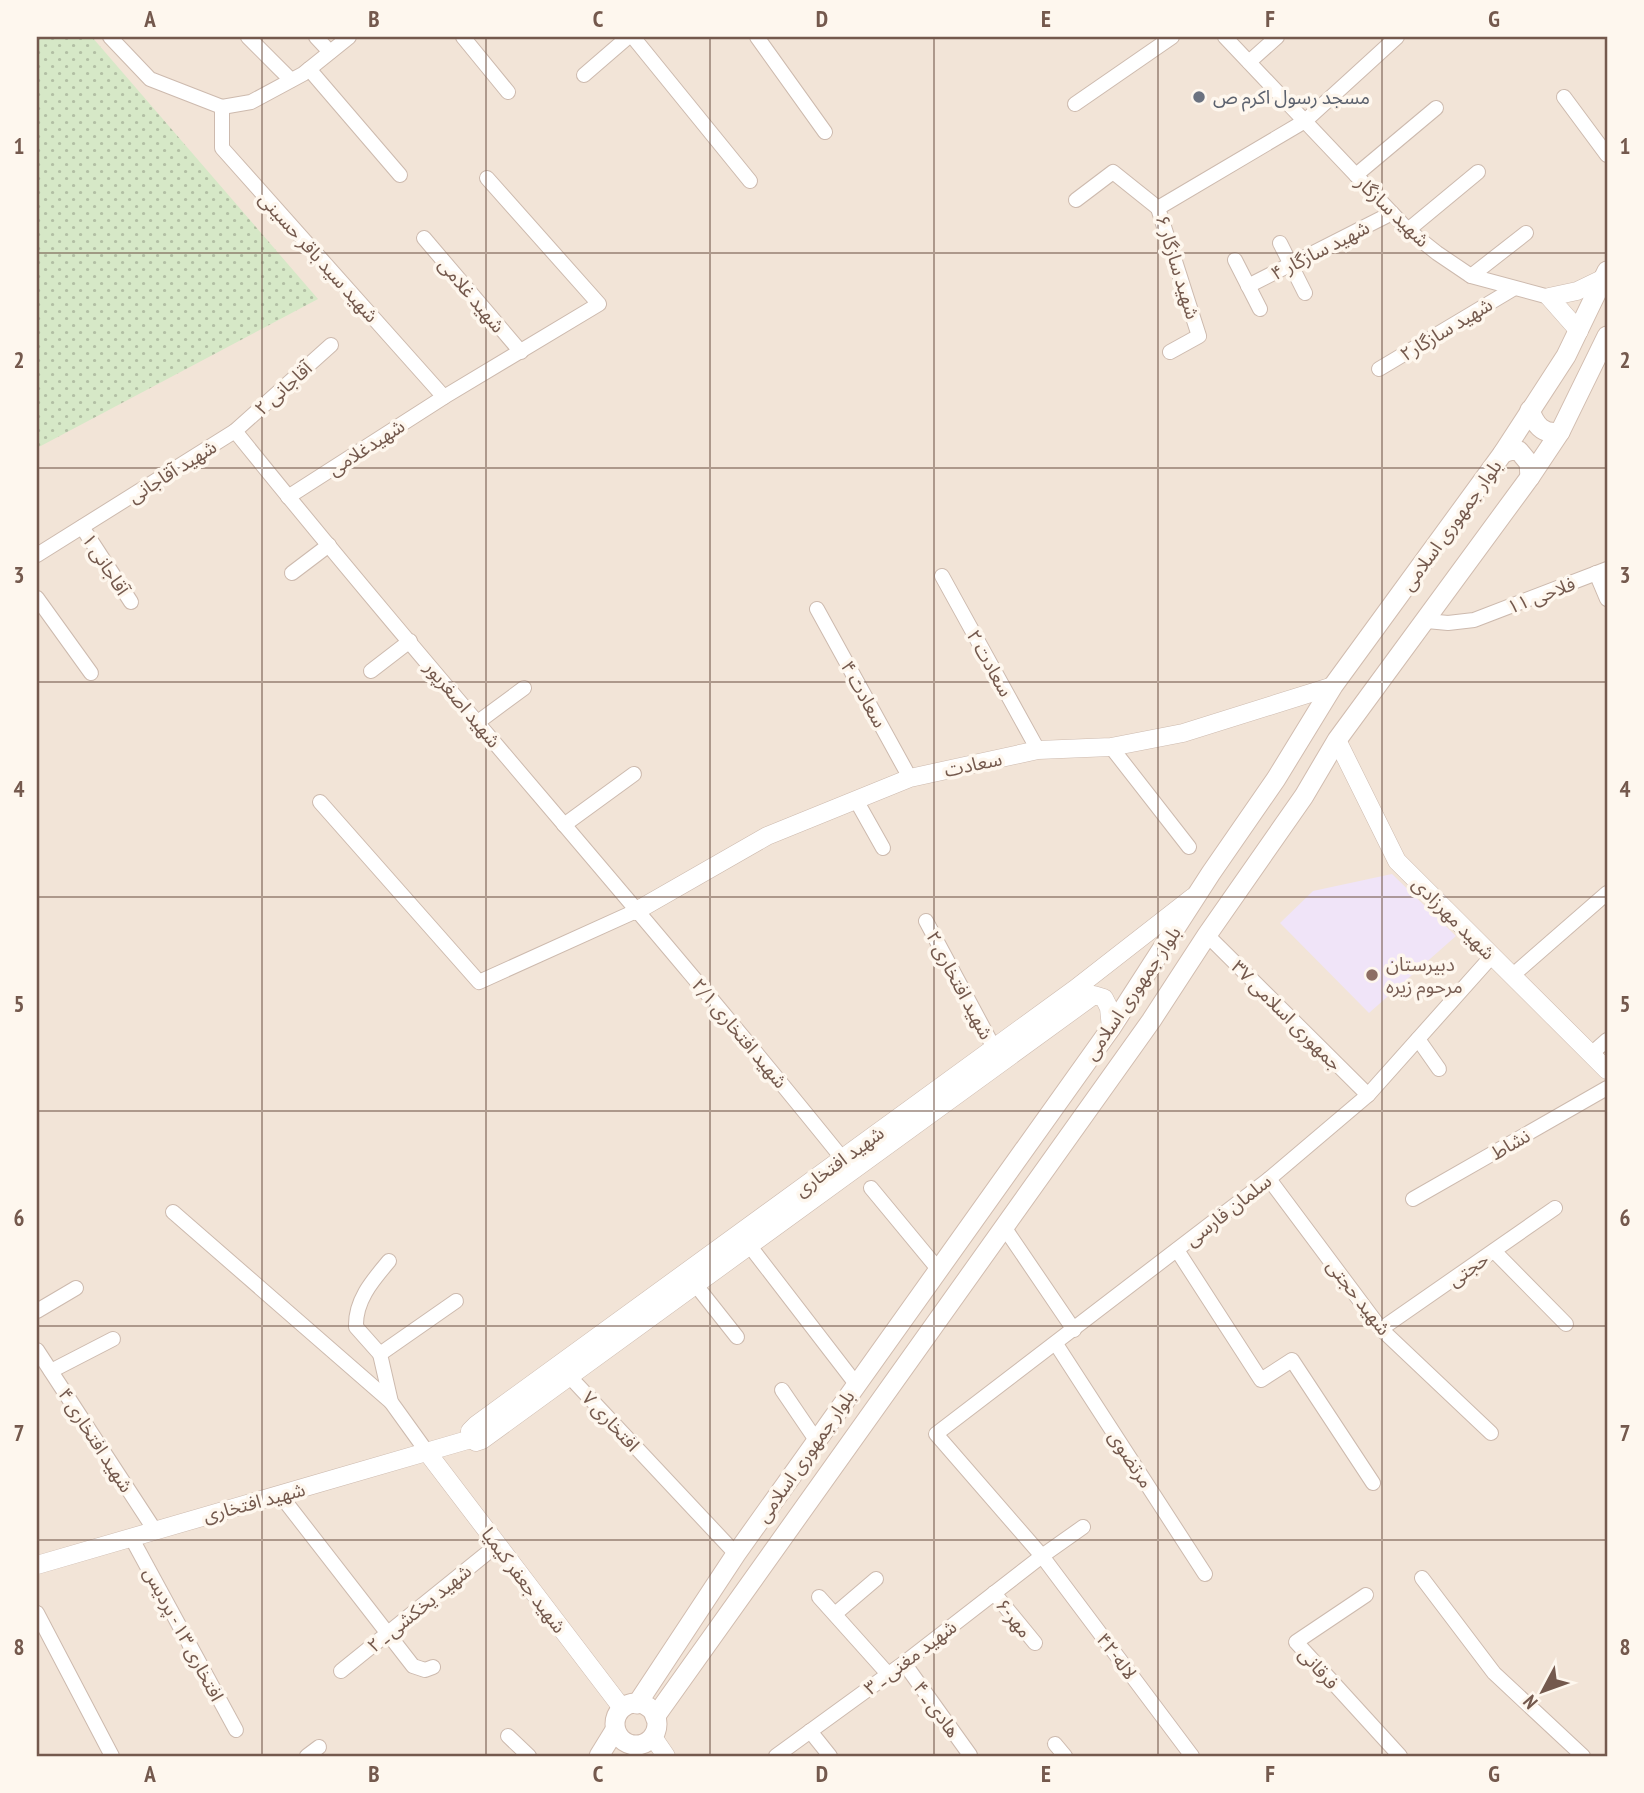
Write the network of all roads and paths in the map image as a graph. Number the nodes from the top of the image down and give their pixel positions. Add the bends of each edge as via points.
1 (110, 37) edge
2 (248, 37) edge
3 (316, 37) edge
4 (348, 37) edge
5 (463, 37) edge
6 (631, 37) edge
7 (757, 37) edge
8 (1172, 37) edge
9 (1225, 37) edge
10 (1277, 37) edge
11 (1397, 37) edge
12 (330, 52) junction
13 (1249, 62) junction
14 (309, 68) junction
15 (584, 75) dead end
16 (291, 80) junction
17 (508, 92) dead end
18 (1563, 97) dead end
19 (1075, 104) dead end
20 (222, 107) junction
21 (1436, 107) dead end
22 (1305, 121) junction
23 (825, 132) dead end
24 (1607, 155) edge
25 (1478, 172) dead end
26 (400, 175) dead end
27 (1356, 175) junction
28 (487, 178) dead end
29 (750, 181) dead end
30 (1076, 200) dead end
31 (1158, 208) junction
32 (1392, 213) junction
33 (1408, 230) junction
34 (1526, 233) dead end
35 (424, 238) dead end
36 (1280, 243) dead end
37 (1235, 260) dead end
38 (1291, 265) junction
39 (1606, 275) edge
40 (1471, 276) junction
41 (1248, 286) junction
42 (1513, 289) junction
43 (1305, 293) dead end
44 (1549, 297) junction
45 (1260, 309) dead end
46 (1579, 331) junction
47 (1607, 339) edge
48 (331, 345) dead end
49 (521, 352) junction
50 (1170, 352) dead end
51 (1379, 369) dead end
52 (444, 397) junction
53 (1530, 410) junction
54 (235, 431) junction
55 (1560, 432) junction
56 (1503, 453) junction
57 (1530, 477) junction
58 (288, 497) junction
59 (82, 527) junction
60 (329, 545) junction
61 (37, 555) edge
62 (1602, 571) edge
63 (292, 573) dead end
64 (942, 576) dead end
65 (37, 598) edge
66 (1607, 599) edge
67 (131, 601) dead end
68 (817, 609) dead end
69 (1427, 621) junction
70 (410, 641) junction
71 (371, 671) dead end
72 (92, 673) dead end
73 (1333, 686) junction
74 (524, 688) dead end
75 (478, 722) junction
76 (1337, 740) junction
77 (1111, 747) junction
78 (1038, 750) junction
79 (634, 774) dead end
80 (910, 778) junction
81 (1276, 779) junction
82 (1304, 796) junction
83 (856, 800) junction
84 (320, 802) dead end
85 (564, 825) junction
86 (1241, 830) junction
87 (1189, 847) dead end
88 (883, 848) dead end
89 (1266, 851) junction
90 (1199, 893) junction
91 (1607, 893) edge
92 (636, 911) junction
93 (926, 921) dead end
94 (1207, 935) junction
95 (1492, 957) junction
96 (1513, 975) junction
97 (1076, 997) junction
98 (1111, 1028) junction
99 (1418, 1039) junction
100 (1607, 1040) edge
101 (993, 1048) junction
102 (1591, 1054) junction
103 (1439, 1069) dead end
104 (1607, 1070) edge
105 (1607, 1088) edge
106 (1368, 1095) junction
107 (842, 1158) junction
108 (1269, 1179) junction
109 (871, 1188) dead end
110 (1413, 1199) dead end
111 (1555, 1209) dead end
112 (173, 1212) dead end
113 (1004, 1227) junction
114 (749, 1245) junction
115 (1177, 1250) junction
116 (1494, 1251) junction
117 (389, 1261) dead end
118 (938, 1269) junction
119 (695, 1284) junction
120 (76, 1288) dead end
121 (456, 1301) dead end
122 (37, 1311) edge
123 (1566, 1324) dead end
124 (1074, 1329) junction
125 (1381, 1329) junction
126 (737, 1337) dead end
127 (113, 1339) dead end
128 (1056, 1344) junction
129 (37, 1350) edge
130 (380, 1354) junction
131 (51, 1371) junction
132 (569, 1376) junction
133 (856, 1384) junction
134 (782, 1390) dead end
135 (391, 1402) junction
136 (473, 1432) junction
137 (1491, 1433) dead end
138 (936, 1434) joint
139 (816, 1440) junction
140 (427, 1452) junction
141 (1373, 1483) dead end
142 (281, 1496) junction
143 (1083, 1527) dead end
144 (154, 1530) junction
145 (131, 1537) junction
146 (497, 1545) junction
147 (736, 1554) junction
148 (1042, 1556) junction
149 (37, 1565) edge
150 (1205, 1574) dead end
151 (1422, 1578) dead end
152 (876, 1579) dead end
153 (994, 1593) junction
154 (1366, 1595) dead end
155 (819, 1597) dead end
156 (37, 1613) edge
157 (835, 1614) junction
158 (387, 1633) junction
159 (1035, 1643) dead end
160 (904, 1663) junction
161 (433, 1667) dead end
162 (341, 1671) dead end
163 (888, 1674) junction
164 (630, 1706) junction
165 (655, 1717) junction
166 (236, 1730) dead end
167 (615, 1730) junction
168 (810, 1731) junction
169 (508, 1736) dead end
170 (1055, 1744) dead end
171 (643, 1746) edge
172 (319, 1747) dead end
173 (970, 1755) edge
174 (113, 1756) edge
175 (307, 1756) edge
176 (528, 1756) edge
177 (600, 1756) edge
178 (666, 1756) edge
179 (776, 1756) edge
180 (830, 1756) edge
181 (1065, 1756) edge
182 (1192, 1756) edge
183 (1400, 1756) edge
184 (1583, 1756) edge

1 - 20 street via 150,79
2 - 16 street
3 - 12 street
4 - 12 street
5 - 17 street
6 - 15 street
6 - 29 street
7 - 23 street
8 - 19 street
9 - 13 street, شهید سازگار
10 - 13 street
11 - 22 street, شهید سازگار ۶
12 - 14 street
13 - 22 street, شهید سازگار
14 - 16 street
14 - 26 street
16 - 20 street via 251,102
18 - 24 street
20 - 52 street, شهید سید باقر حسینی via 222,148
21 - 27 street
22 - 27 street, شهید سازگار
22 - 31 street, شهید سازگار ۶
25 - 33 street
27 - 32 street, شهید سازگار
28 - 49 street, شهیدغلامی via 599,304
30 - 31 street via 1113,172
31 - 50 street, شهید سازگار ۶ via 1199,336
32 - 33 street, شهید سازگار
32 - 38 street, شهید سازگار ۴
33 - 40 street, شهید سازگار
34 - 40 street
35 - 49 street, شهید غلامی
36 - 38 street
37 - 41 street
38 - 41 street, شهید سازگار ۴
38 - 43 street
39 - 44 street, شهید سازگار via 1577,291
39 - 46 main road, بلوار جمهوری اسلامی
40 - 42 street, شهید سازگار
41 - 45 street
42 - 44 street, شهید سازگار
42 - 51 street, شهید سازگار۲
44 - 46 street
46 - 53 main road, بلوار جمهوری اسلامی
47 - 55 main road, بلوار جمهوری اسلامی
48 - 54 street, آقاجانی ۲
49 - 52 street, شهیدغلامی
52 - 58 street, شهیدغلامی
53 - 55 main road via 1534,424
53 - 56 main road, بلوار جمهوری اسلامی
54 - 58 street, شهید آقاجانی
54 - 59 street, شهید آقاجانی
55 - 57 main road, بلوار جمهوری اسلامی
56 - 57 main road via 1519,451 1529,463
56 - 73 main road, بلوار جمهوری اسلامی
57 - 69 main road, بلوار جمهوری اسلامی
58 - 60 street, شهید اصغرپور
59 - 61 street, شهید آقاجانی
59 - 67 street, آقاجانی ۱
60 - 63 street
60 - 70 street, شهید اصغرپور
62 - 66 street
62 - 69 street, فلاحی ۱۱ via 1474,621
64 - 78 street, سعادت ۲
65 - 72 street
68 - 80 street, سعادت ۴
69 - 76 main road, بلوار جمهوری اسلامی
70 - 71 street
70 - 75 street, شهید اصغرپور
73 - 77 street, سعادت via 1183,733
73 - 81 main road, بلوار جمهوری اسلامی
74 - 75 street
75 - 85 street, شهید اصغرپور
76 - 82 main road, بلوار جمهوری اسلامی
76 - 95 street, شهید مهرزادی via 1397,861
77 - 78 street, سعادت
77 - 87 street
78 - 80 street, سعادت
79 - 85 street
80 - 83 street, سعادت
81 - 82 main road via 1283,798
81 - 86 main road, بلوار جمهوری اسلامی
82 - 89 main road, بلوار جمهوری اسلامی
83 - 88 street
83 - 92 street, سعادت via 767,836
84 - 92 street via 479,982
85 - 92 street, شهید اصغرپور
86 - 89 main road via 1252,825 1263,829 1269,839
86 - 90 main road, بلوار جمهوری اسلامی
89 - 94 main road, بلوار جمهوری اسلامی
90 - 97 street, شهید افتخاری
90 - 98 main road, بلوار جمهوری اسلامی
91 - 96 street
92 - 107 street, شهید افتخاری ۲/۱
93 - 101 street, شهید افتخاری ۲
94 - 106 street, جمهوری اسلامی ۳۷
94 - 113 main road, بلوار جمهوری اسلامی
95 - 96 street, شهید مهرزادی
95 - 99 street, سلمان فارسی
96 - 102 street, شهید مهرزادی
97 - 98 street via 1104,998
97 - 101 street, شهید افتخاری
97 - 114 street
98 - 118 main road, بلوار جمهوری اسلامی
99 - 103 street
99 - 106 street, سلمان فارسی
100 - 102 street
101 - 107 street, شهید افتخاری
102 - 104 street, شهید مهرزادی
105 - 110 street, نشاط
106 - 108 street, سلمان فارسی
107 - 136 street, شهید افتخاری
108 - 115 street, سلمان فارسی
108 - 125 street, شهید حجتی
109 - 118 street
111 - 116 street, حجتی
112 - 135 street
113 - 124 street
113 - 165 main road, بلوار جمهوری اسلامی
114 - 119 street
114 - 133 street
115 - 124 street, سلمان فارسی
115 - 141 street via 1261,1380 1292,1360
116 - 123 street
116 - 125 street, حجتی
117 - 130 street via 356,1312 356,1327
118 - 133 main road, بلوار جمهوری اسلامی
119 - 126 street
119 - 132 street
120 - 122 street
121 - 130 street
124 - 128 street, سلمان فارسی
125 - 137 street, شهید حجتی
127 - 131 street
128 - 138 street, سلمان فارسی
128 - 150 street, مرتضوی
129 - 131 street, شهید افتخاری ۴
130 - 135 street
131 - 144 street, شهید افتخاری ۴
132 - 136 street via 482,1440 476,1442
132 - 147 street, افتخاری ۷
133 - 139 main road, بلوار جمهوری اسلامی
134 - 139 street
135 - 140 street
136 - 140 street, شهید افتخاری
138 - 148 street, لاله-۴۲
139 - 147 main road, بلوار جمهوری اسلامی
140 - 142 street, شهید افتخاری
140 - 146 street, شهید جعفر کیمیا
142 - 144 street, شهید افتخاری
142 - 158 street
143 - 148 street, شهید مغنی ـ ۳
144 - 145 street, شهید افتخاری
145 - 149 street, شهید افتخاری
145 - 166 street, افتخاری ۱۳ - پردیس
146 - 158 street, شهید یخکشی ـ ۲
146 - 164 street, شهید جعفر کیمیا
147 - 164 main road, بلوار جمهوری اسلامی
148 - 153 street, شهید مغنی ـ ۳
148 - 182 street, لاله-۴۲
151 - 184 street via 1494,1673
152 - 157 street
153 - 159 street, مهر-۶
153 - 160 street, شهید مغنی ـ ۳
154 - 183 street, فرقانی via 1296,1642
155 - 157 street
156 - 174 street
157 - 163 street
158 - 161 street via 413,1665 425,1670
158 - 162 street, شهید یخکشی ـ ۲
160 - 163 street, شهید مغنی ـ ۳
160 - 173 street, هادی ـ ۴
163 - 168 street, شهید مغنی ـ ۳
164 - 165 main road via 648,1707
164 - 167 main road via 615,1718
165 - 171 main road via 656,1730
167 - 171 main road via 625,1743
167 - 177 main road
168 - 179 street, شهید مغنی ـ ۳
168 - 180 street
169 - 176 street
170 - 181 street
171 - 178 street
172 - 175 street

